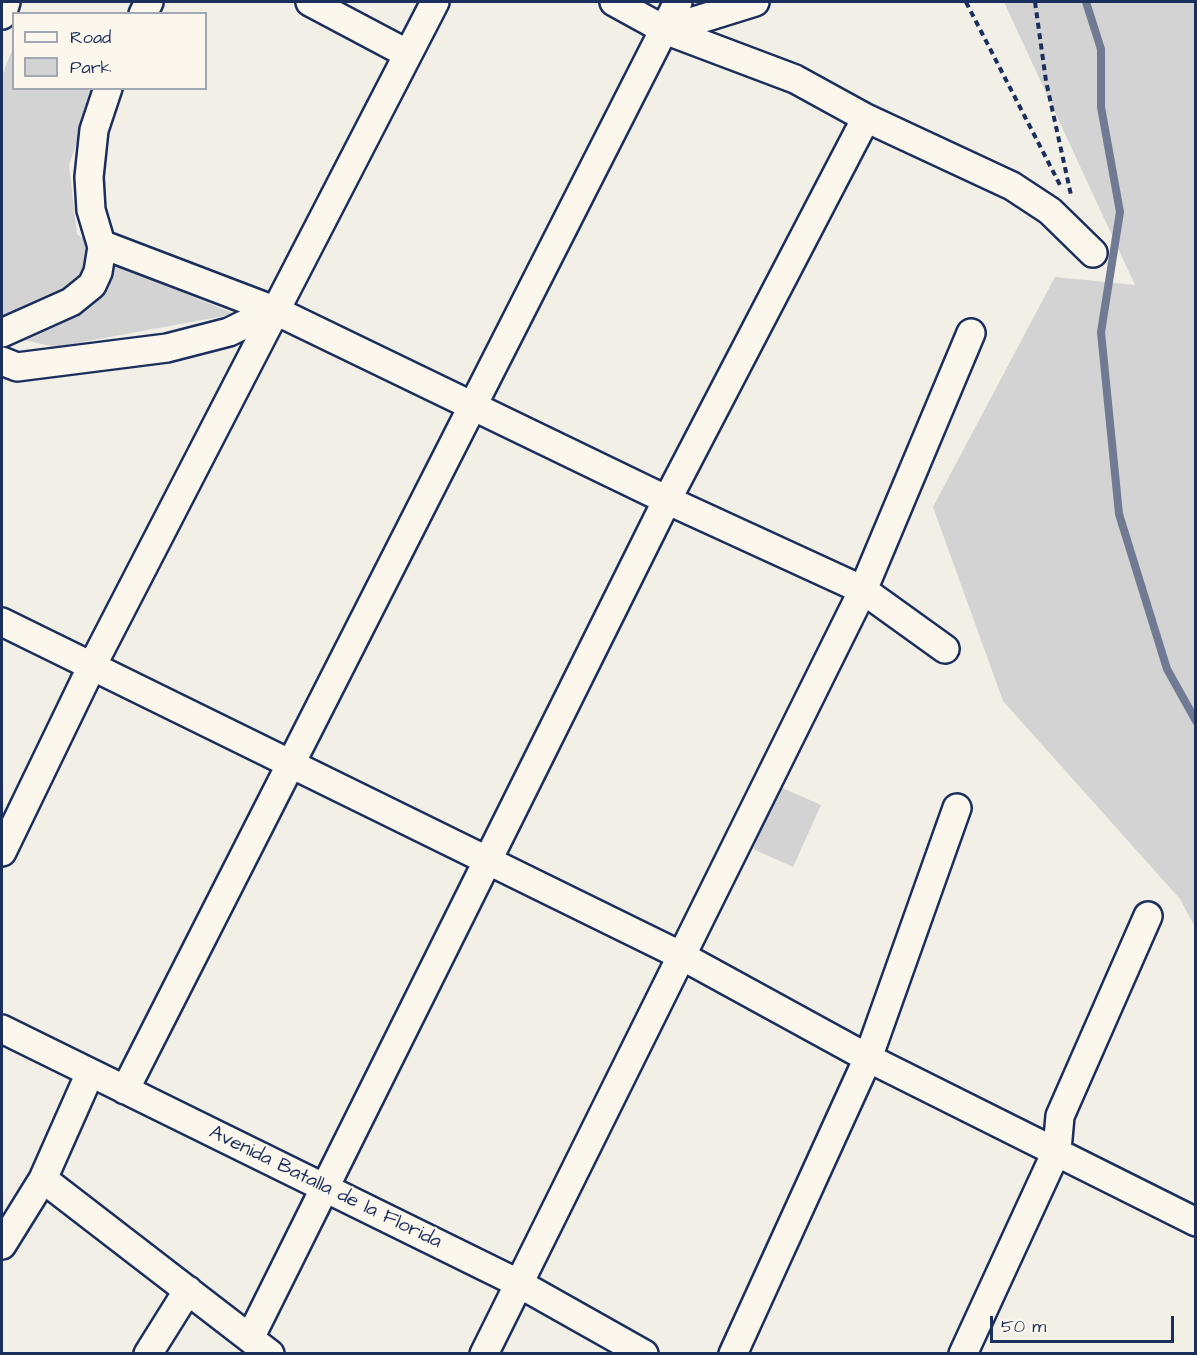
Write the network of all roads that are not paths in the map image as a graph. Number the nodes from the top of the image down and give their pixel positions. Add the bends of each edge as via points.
1 (6, 2) edge
2 (310, 2) edge
3 (435, 2) edge
4 (614, 2) edge
5 (678, 2) edge
6 (756, 2) edge
7 (2, 15) edge
8 (665, 30) junction
9 (408, 54) junction
10 (107, 90) edge
11 (866, 118) junction
12 (101, 244) junction
13 (1093, 253) dead end
14 (274, 310) junction
15 (2, 333) edge
16 (970, 333) dead end
17 (2, 362) edge
18 (471, 405) junction
19 (667, 500) junction
20 (863, 591) junction
21 (2, 622) edge
22 (945, 649) dead end
23 (92, 666) junction
24 (291, 763) junction
25 (957, 808) dead end
26 (2, 852) edge
27 (488, 861) junction
28 (1148, 916) dead end
29 (680, 955) junction
30 (2, 1029) edge
31 (868, 1058) junction
32 (90, 1073) junction
33 (125, 1090) junction
34 (1057, 1150) junction
35 (43, 1179) junction
36 (323, 1187) junction
37 (1196, 1222) edge
38 (2, 1245) edge
39 (518, 1283) junction
40 (188, 1290) junction
41 (260, 1346) edge
42 (148, 1353) edge
43 (484, 1353) edge
44 (644, 1353) edge
45 (734, 1353) edge
46 (963, 1353) edge

1 - 7 street
2 - 9 street
3 - 9 street
4 - 8 street
5 - 8 street
6 - 8 street
8 - 11 street via 795,79
8 - 18 street
9 - 14 street
10 - 12 street via 94,130 88,177 91,210
11 - 13 street via 1012,186 1050,211
11 - 19 street
12 - 14 street
12 - 15 street via 98,272 92,285 71,302
14 - 17 street via 229,332 167,348 16,367
14 - 18 street
14 - 23 street
16 - 20 street
18 - 19 street
18 - 24 street
19 - 20 street
19 - 27 street
20 - 22 street
20 - 29 street
21 - 23 street
23 - 24 street
23 - 26 street
24 - 27 street
24 - 33 street
25 - 31 street
27 - 29 street
27 - 36 street
28 - 34 street via 1060,1116
29 - 31 street
29 - 39 street
30 - 32 street, Avenida Batalla de la Florida
31 - 34 street
31 - 45 street
32 - 33 street, Avenida Batalla de la Florida
32 - 35 street
33 - 36 street, Avenida Batalla de la Florida
34 - 37 street
34 - 46 street
35 - 38 street
35 - 40 street
36 - 39 street, Avenida Batalla de la Florida
36 - 41 street
39 - 43 street
39 - 44 street, Avenida Batalla de la Florida
40 - 41 street
40 - 42 street

